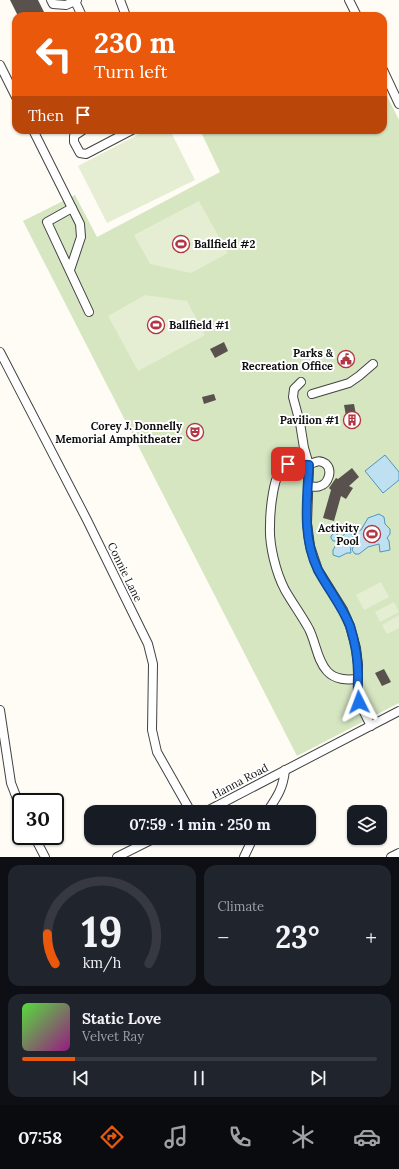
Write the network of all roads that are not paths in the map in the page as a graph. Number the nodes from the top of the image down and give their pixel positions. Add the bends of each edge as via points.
1 (51, 0) edge
2 (120, 0) edge
3 (349, 0) edge
4 (76, 1) edge
5 (80, 12) edge
6 (124, 12) edge
7 (355, 12) edge
8 (0, 65) edge
9 (387, 78) edge
10 (12, 81) edge
11 (399, 104) edge
12 (34, 134) edge
13 (77, 134) edge
14 (124, 134) edge
15 (72, 208) junction
16 (70, 270) junction
17 (89, 312) dead end
18 (0, 352) edge
19 (373, 364) dead end
20 (301, 382) dead end
21 (312, 394) dead end
22 (309, 465) junction
23 (308, 486) junction
24 (358, 679) junction
25 (0, 710) edge
26 (399, 712) edge
27 (371, 726) junction
28 (285, 770) junction
29 (15, 793) edge
30 (187, 805) edge
31 (218, 805) edge
32 (272, 805) edge
33 (39, 845) edge
34 (141, 845) edge
35 (250, 845) edge
36 (399, 853) edge
37 (45, 857) edge
38 (118, 857) edge
39 (244, 857) edge
40 (391, 857) edge

1 - 4 street via 53,4 66,5
2 - 6 street
3 - 7 street
4 - 5 street
8 - 10 street
9 - 11 street
12 - 15 street
13 - 14 street via 74,136 74,142 80,153 86,154
15 - 16 street via 80,224 81,237
15 - 16 street via 47,222
16 - 17 street
18 - 30 street, Connie Lane via 148,644 153,664 154,742
19 - 21 street via 349,383
20 - 22 street via 294,390 293,397
22 - 23 street
22 - 23 street via 312,462 324,463 330,473 321,486
22 - 24 street via 288,464 280,469 274,489 270,524 273,552 281,581 309,630 322,665 335,677 344,680
23 - 24 street via 307,523 310,546 318,570 350,626 356,648
24 - 27 street via 359,702
25 - 29 street via 11,783
26 - 27 street, Hanna Road
27 - 28 street, Hanna Road
28 - 31 street, Hanna Road
28 - 32 street via 280,792
33 - 37 street
34 - 38 street
35 - 39 street
36 - 40 street

